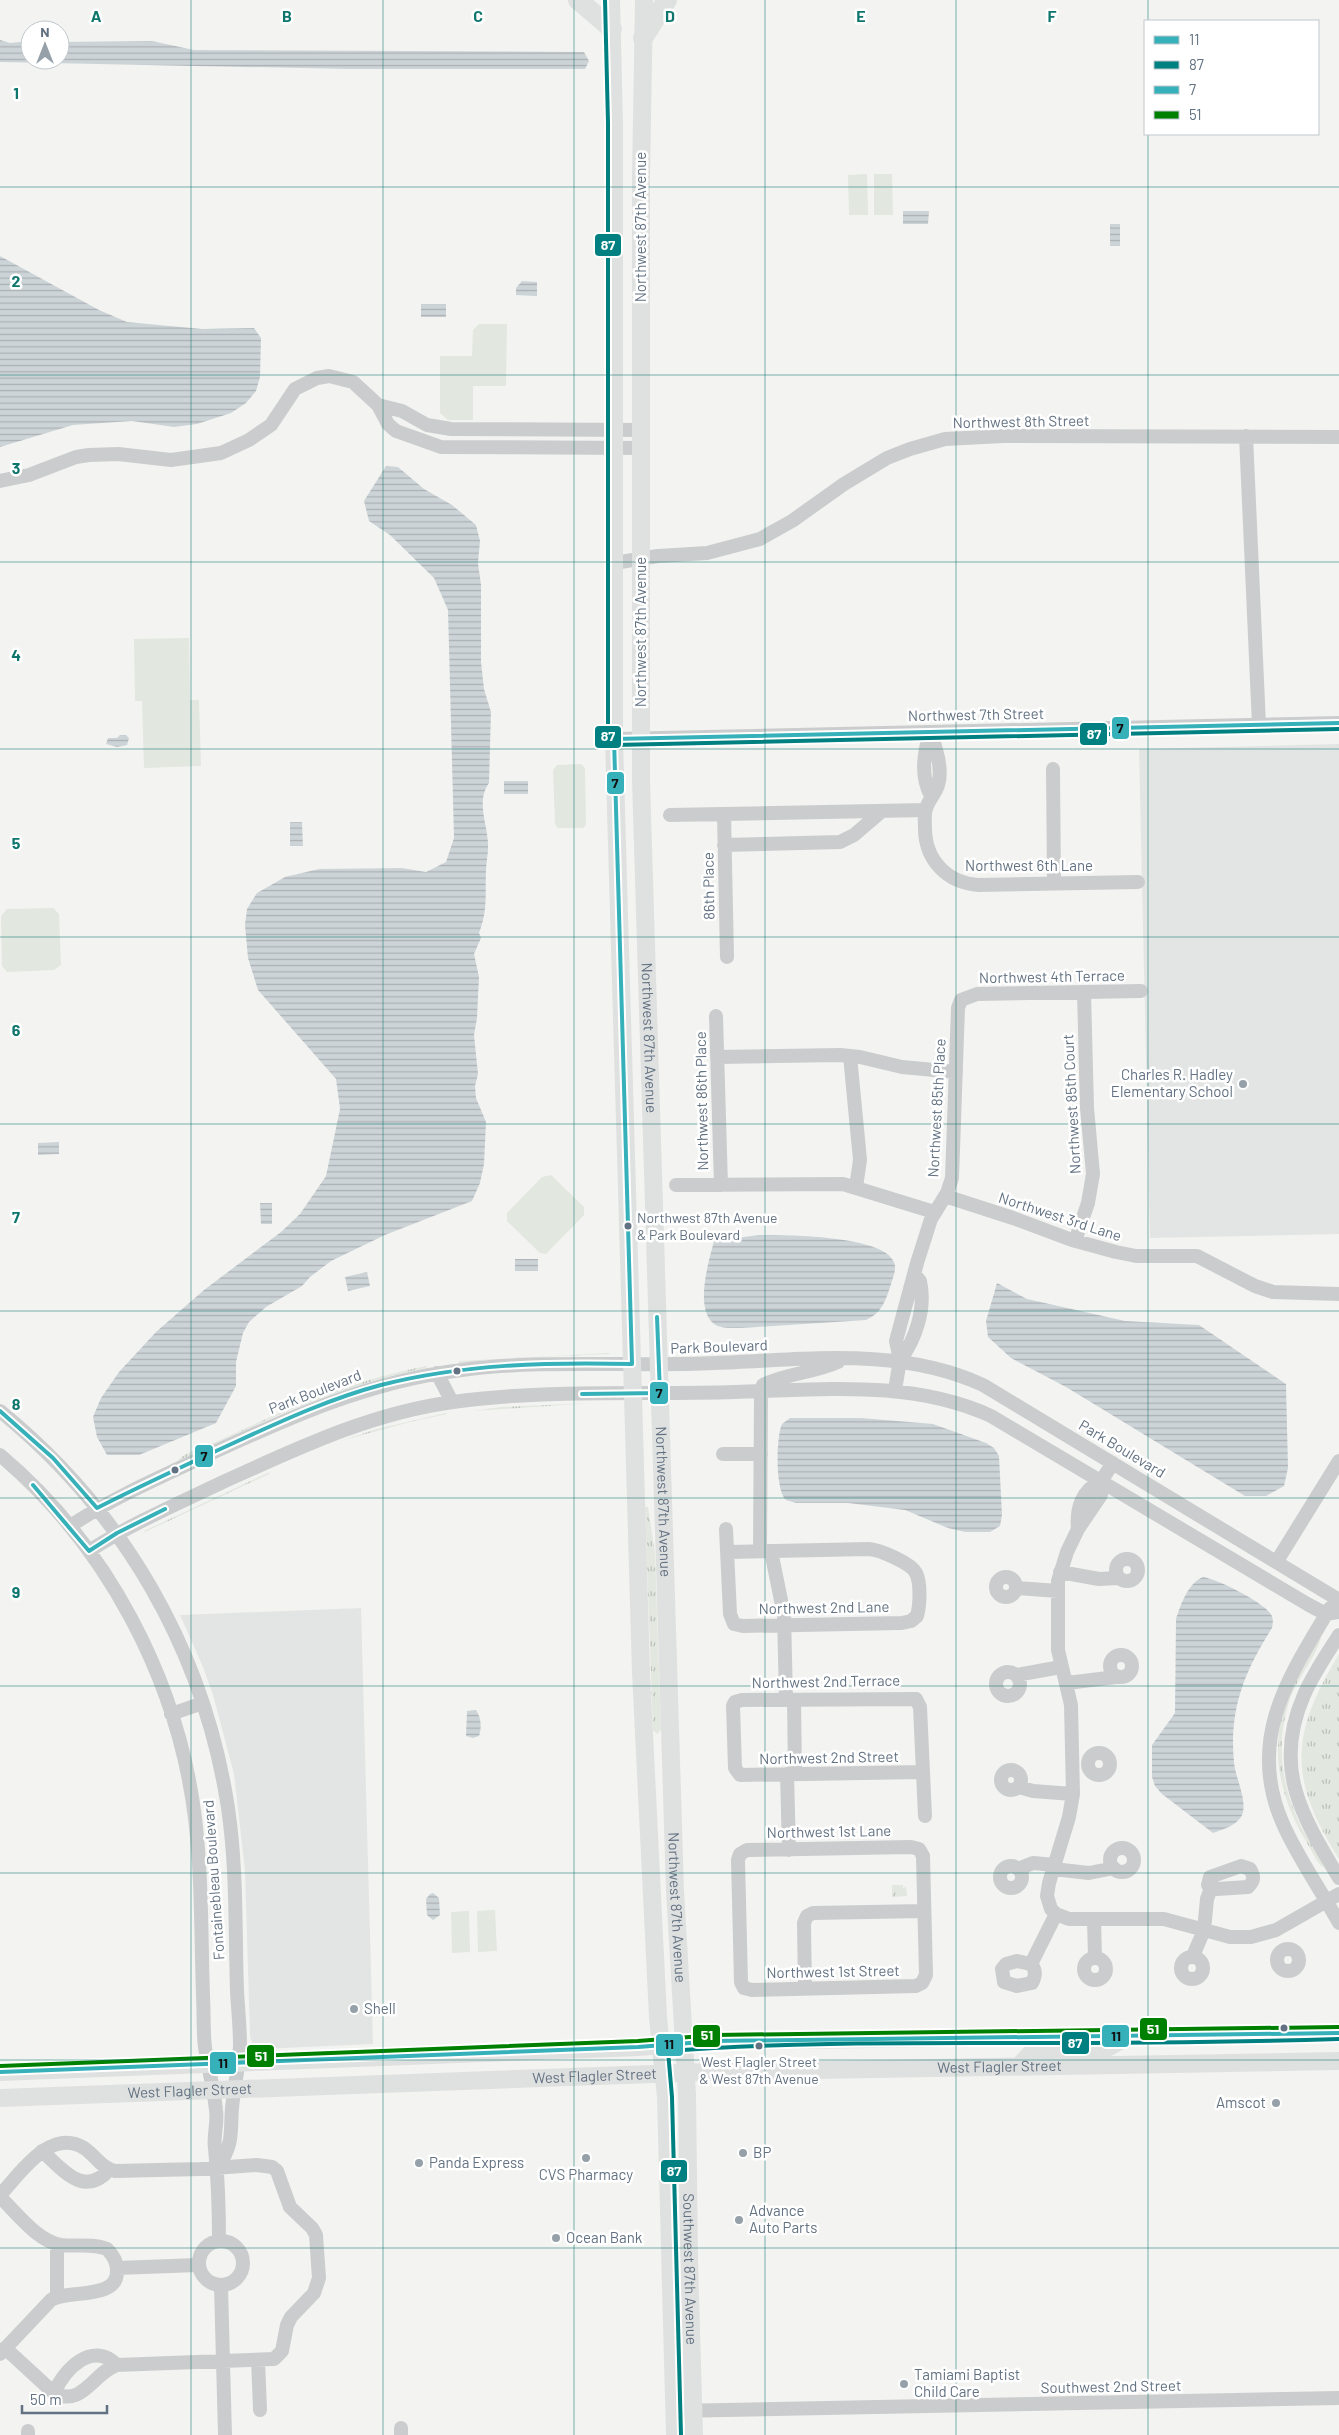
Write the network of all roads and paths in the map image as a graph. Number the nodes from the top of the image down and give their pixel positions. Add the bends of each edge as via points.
1 (578, 0) edge
2 (611, 0) edge
3 (644, 0) edge
4 (667, 0) edge
5 (612, 29) junction
6 (643, 38) junction
7 (378, 405) junction
8 (614, 430) junction
9 (641, 430) junction
10 (1246, 436) junction
11 (1339, 437) edge
12 (614, 448) junction
13 (641, 448) junction
14 (0, 481) edge
15 (641, 559) junction
16 (614, 563) junction
17 (1339, 724) edge
18 (1259, 725) junction
19 (930, 732) junction
20 (642, 738) junction
21 (614, 739) junction
22 (1052, 769) dead end
23 (925, 810) junction
24 (882, 811) junction
25 (724, 814) junction
26 (670, 815) dead end
27 (724, 845) junction
28 (1138, 882) dead end
29 (1054, 883) junction
30 (727, 957) dead end
31 (1141, 991) dead end
32 (1084, 992) junction
33 (964, 997) joint
34 (716, 1016) dead end
35 (850, 1056) junction
36 (717, 1057) junction
37 (956, 1072) junction
38 (627, 1174) junction
39 (654, 1174) junction
40 (721, 1185) junction
41 (676, 1186) dead end
42 (856, 1187) junction
43 (945, 1196) junction
44 (934, 1212) junction
45 (1075, 1241) junction
46 (1339, 1294) edge
47 (846, 1359) junction
48 (900, 1360) junction
49 (632, 1364) junction
50 (659, 1364) junction
51 (437, 1373) junction
52 (894, 1390) junction
53 (761, 1392) junction
54 (633, 1393) junction
55 (660, 1393) junction
56 (452, 1402) junction
57 (0, 1411) edge
58 (723, 1454) dead end
59 (761, 1454) junction
60 (0, 1455) edge
61 (1339, 1461) edge
62 (1113, 1463) junction
63 (1101, 1481) junction
64 (97, 1508) junction
65 (70, 1526) junction
66 (726, 1529) dead end
67 (117, 1533) junction
68 (765, 1550) junction
69 (89, 1552) junction
70 (728, 1552) junction
71 (1277, 1561) junction
72 (1060, 1572) junction
73 (1118, 1578) dead end
74 (1016, 1588) dead end
75 (1058, 1591) junction
76 (1338, 1596) edge
77 (1332, 1613) edge
78 (784, 1625) junction
79 (1339, 1635) edge
80 (1061, 1668) junction
81 (1016, 1675) dead end
82 (1116, 1676) dead end
83 (1067, 1683) junction
84 (790, 1699) junction
85 (203, 1703) junction
86 (171, 1714) junction
87 (1073, 1767) junction
88 (1089, 1767) dead end
89 (922, 1772) junction
90 (737, 1773) joint
91 (791, 1774) junction
92 (1018, 1787) dead end
93 (1073, 1794) junction
94 (925, 1816) dead end
95 (789, 1850) junction
96 (1054, 1867) junction
97 (1114, 1868) dead end
98 (1018, 1869) dead end
99 (1339, 1878) edge
100 (1211, 1888) dead end
101 (1333, 1897) edge
102 (924, 1911) junction
103 (1056, 1914) junction
104 (1094, 1920) junction
105 (1339, 1923) edge
106 (1204, 1930) junction
107 (1276, 1930) junction
108 (1286, 1950) dead end
109 (1193, 1956) dead end
110 (1095, 1957) dead end
111 (1031, 1964) dead end
112 (744, 1988) joint
113 (805, 1989) junction
114 (1339, 2033) edge
115 (1128, 2037) junction
116 (684, 2043) junction
117 (661, 2045) junction
118 (1339, 2060) edge
119 (238, 2063) junction
120 (209, 2064) junction
121 (1019, 2066) junction
122 (0, 2072) edge
123 (686, 2073) junction
124 (664, 2075) junction
125 (236, 2089) junction
126 (213, 2090) junction
127 (0, 2098) edge
128 (42, 2151) junction
129 (218, 2167) junction
130 (109, 2170) junction
131 (0, 2196) edge
132 (219, 2241) junction
133 (58, 2244) junction
134 (198, 2265) junction
135 (117, 2268) junction
136 (221, 2286) junction
137 (58, 2295) junction
138 (2, 2351) edge
139 (258, 2360) junction
140 (223, 2361) junction
141 (117, 2365) junction
142 (54, 2393) junction
143 (1339, 2398) edge
144 (260, 2410) dead end
145 (674, 2411) junction
146 (693, 2411) junction
147 (225, 2435) edge
148 (674, 2435) edge
149 (694, 2435) edge

1 - 5 highway
2 - 5 main road, Northwest 87th Avenue
3 - 6 main road, Northwest 87th Avenue
4 - 6 highway
5 - 8 main road, Northwest 87th Avenue
6 - 9 main road, Northwest 87th Avenue
7 - 8 street via 450,430
7 - 12 street via 388,424 396,431 441,447
7 - 14 street via 352,382 342,378 317,378 295,389 280,414 259,434 221,453 171,460 89,454
8 - 9 street
8 - 12 main road, Northwest 87th Avenue
9 - 13 main road, Northwest 87th Avenue
10 - 11 street, Northwest 8th Street
10 - 15 street, Northwest 8th Street via 945,439 887,458 760,539 707,553
10 - 18 street
12 - 13 street
12 - 16 main road, Northwest 87th Avenue
13 - 15 main road, Northwest 87th Avenue
15 - 16 street, Northwest 8th Street
15 - 20 main road, Northwest 87th Avenue
16 - 21 main road, Northwest 87th Avenue
17 - 18 street, Northwest 7th Street
18 - 19 street, Northwest 7th Street
19 - 20 street, Northwest 7th Street
19 - 23 street via 924,751 925,784 931,796
20 - 21 street, Northwest 7th Street
20 - 39 main road, Northwest 87th Avenue
21 - 38 main road, Northwest 87th Avenue
22 - 29 street
23 - 24 street
23 - 29 street, Northwest 6th Lane via 928,850 939,867 958,882 979,885
24 - 25 street
24 - 27 street via 854,835 840,842
25 - 26 street
25 - 27 street, 86th Place
27 - 30 street, 86th Place
28 - 29 street, Northwest 6th Lane
31 - 32 street, Northwest 4th Terrace
32 - 33 street, Northwest 4th Terrace
32 - 45 street, Northwest 85th Court via 1086,1108 1093,1174 1090,1195
33 - 37 street, Northwest 85th Place via 958,1008
34 - 36 street, Northwest 86th Place
35 - 36 street
35 - 37 street via 902,1067
35 - 42 street via 860,1160
36 - 40 street, Northwest 86th Place
37 - 43 street, Northwest 85th Place via 953,1171
38 - 39 main road
38 - 49 main road, Northwest 87th Avenue
39 - 50 main road, Northwest 87th Avenue
40 - 41 street
40 - 42 street via 824,1183
42 - 44 street
43 - 44 street, Northwest 85th Place
43 - 45 street, Northwest 3rd Lane
44 - 48 street, Northwest 85th Place via 896,1340
45 - 46 street, Northwest 3rd Lane via 1126,1254 1197,1256 1273,1292
47 - 48 street, Park Boulevard
47 - 50 street, Park Boulevard
47 - 53 street via 823,1369 772,1381 763,1385
48 - 52 street, Northwest 85th Place
48 - 62 street, Park Boulevard via 951,1372 982,1385
49 - 50 street, Park Boulevard
49 - 51 street, Park Boulevard via 524,1365
49 - 54 main road, Northwest 87th Avenue
50 - 55 main road, Northwest 87th Avenue
51 - 56 street
51 - 64 street, Park Boulevard via 383,1385 317,1406
52 - 53 street
52 - 63 street via 946,1400 979,1411
53 - 55 street
53 - 59 street
54 - 55 street
54 - 56 street via 522,1396
54 - 117 main road, Northwest 87th Avenue via 641,1672
55 - 116 main road, Northwest 87th Avenue via 675,1881
56 - 67 street via 390,1414 326,1435
57 - 64 street, Fontainebleau Boulevard via 53,1458
58 - 59 street
59 - 68 street
60 - 65 street, Fontainebleau Boulevard
61 - 71 street
62 - 63 street
62 - 71 street, Park Boulevard
63 - 72 street via 1100,1495 1078,1529
63 - 77 street
64 - 65 street, Park Boulevard
64 - 67 street, Fontainebleau Boulevard
65 - 69 street, Fontainebleau Boulevard
66 - 70 street
67 - 69 street
67 - 85 street, Fontainebleau Boulevard via 162,1606
68 - 70 street
68 - 78 street via 782,1597
68 - 78 street, Northwest 2nd Lane via 875,1549 908,1565 916,1573 918,1612 915,1620 902,1623
69 - 86 street, Fontainebleau Boulevard via 140,1637
70 - 78 street, Northwest 2nd Lane via 730,1614 734,1624
71 - 76 street, Park Boulevard
72 - 73 street via 1099,1579
72 - 75 street
74 - 75 street
75 - 80 street via 1057,1642
76 - 77 street
77 - 101 street via 1282,1692 1273,1721 1269,1757 1272,1787 1292,1843
78 - 84 street
79 - 99 street via 1301,1704 1293,1733 1291,1762 1303,1814
80 - 81 street
80 - 83 street
82 - 83 street
83 - 87 street via 1072,1715
84 - 89 street, Northwest 2nd Terrace via 918,1700
84 - 90 street, Northwest 2nd Terrace via 735,1702
84 - 91 street
85 - 86 street
85 - 119 street, Fontainebleau Boulevard via 219,1763 230,1830 240,2046
86 - 120 street, Fontainebleau Boulevard via 195,1818 205,2047
87 - 88 street
87 - 93 street
89 - 91 street, Northwest 2nd Street
89 - 94 street
90 - 91 street, Northwest 2nd Street via 744,1776
91 - 95 street
92 - 93 street via 1033,1792
93 - 96 street via 1070,1817
95 - 102 street, Northwest 1st Lane via 911,1846 919,1849
95 - 112 street, Northwest 1st Lane via 748,1850 740,1854 738,1860 741,1982
96 - 97 street via 1089,1873
96 - 98 street via 1033,1863
96 - 103 street via 1047,1896
100 - 106 street
101 - 105 street
101 - 107 street
102 - 113 street, Northwest 1st Street via 926,1975 922,1983 916,1986
102 - 113 street via 813,1913 806,1916
103 - 104 street via 1069,1919
103 - 111 street
104 - 106 street via 1164,1919
104 - 110 street
106 - 107 street via 1240,1938
106 - 109 street
107 - 108 street
112 - 113 street, Northwest 1st Street
114 - 115 main road, West Flagler Street
115 - 116 main road, West Flagler Street via 968,2036
115 - 121 main road via 1104,2050 1038,2051 1031,2053
116 - 117 main road, West Flagler Street
116 - 123 main road, Northwest 87th Avenue
117 - 119 main road, West Flagler Street
117 - 124 main road, Southwest 87th Avenue
118 - 121 main road, West Flagler Street
119 - 120 main road, West Flagler Street
119 - 125 street, Fontainebleau Boulevard
120 - 122 main road, West Flagler Street
120 - 126 street, Fontainebleau Boulevard
121 - 123 main road, West Flagler Street
123 - 124 main road, West Flagler Street
123 - 146 main road, Southwest 87th Avenue
124 - 125 main road, West Flagler Street
124 - 145 main road, Southwest 87th Avenue
125 - 126 main road, West Flagler Street
125 - 129 street, Fontainebleau Boulevard via 231,2143
126 - 127 main road, West Flagler Street
126 - 129 street, Fontainebleau Boulevard via 217,2119 214,2146
128 - 130 street via 61,2144 78,2145
128 - 130 street via 76,2180 93,2182
128 - 131 street
129 - 130 street
129 - 132 street, Fontainebleau Boulevard
129 - 139 street via 257,2165 277,2171 290,2207 312,2228 318,2244 319,2278 314,2293 291,2318 279,2356
131 - 133 street via 36,2232
132 - 134 street via 202,2251
132 - 136 street via 236,2248 243,2266 234,2282
133 - 135 street via 107,2249 116,2260
133 - 137 street
134 - 135 street
134 - 136 street via 208,2282
135 - 137 street via 115,2278 104,2290
136 - 140 street
137 - 138 street via 41,2308
138 - 142 street
139 - 140 street
139 - 144 street
140 - 141 street
140 - 147 street
141 - 142 street via 105,2370 75,2396
141 - 142 street via 102,2356 85,2358 70,2368
143 - 146 street, Southwest 2nd Street
145 - 146 street, Southwest 2nd Street
145 - 148 main road, Southwest 87th Avenue
146 - 149 main road, Southwest 87th Avenue

